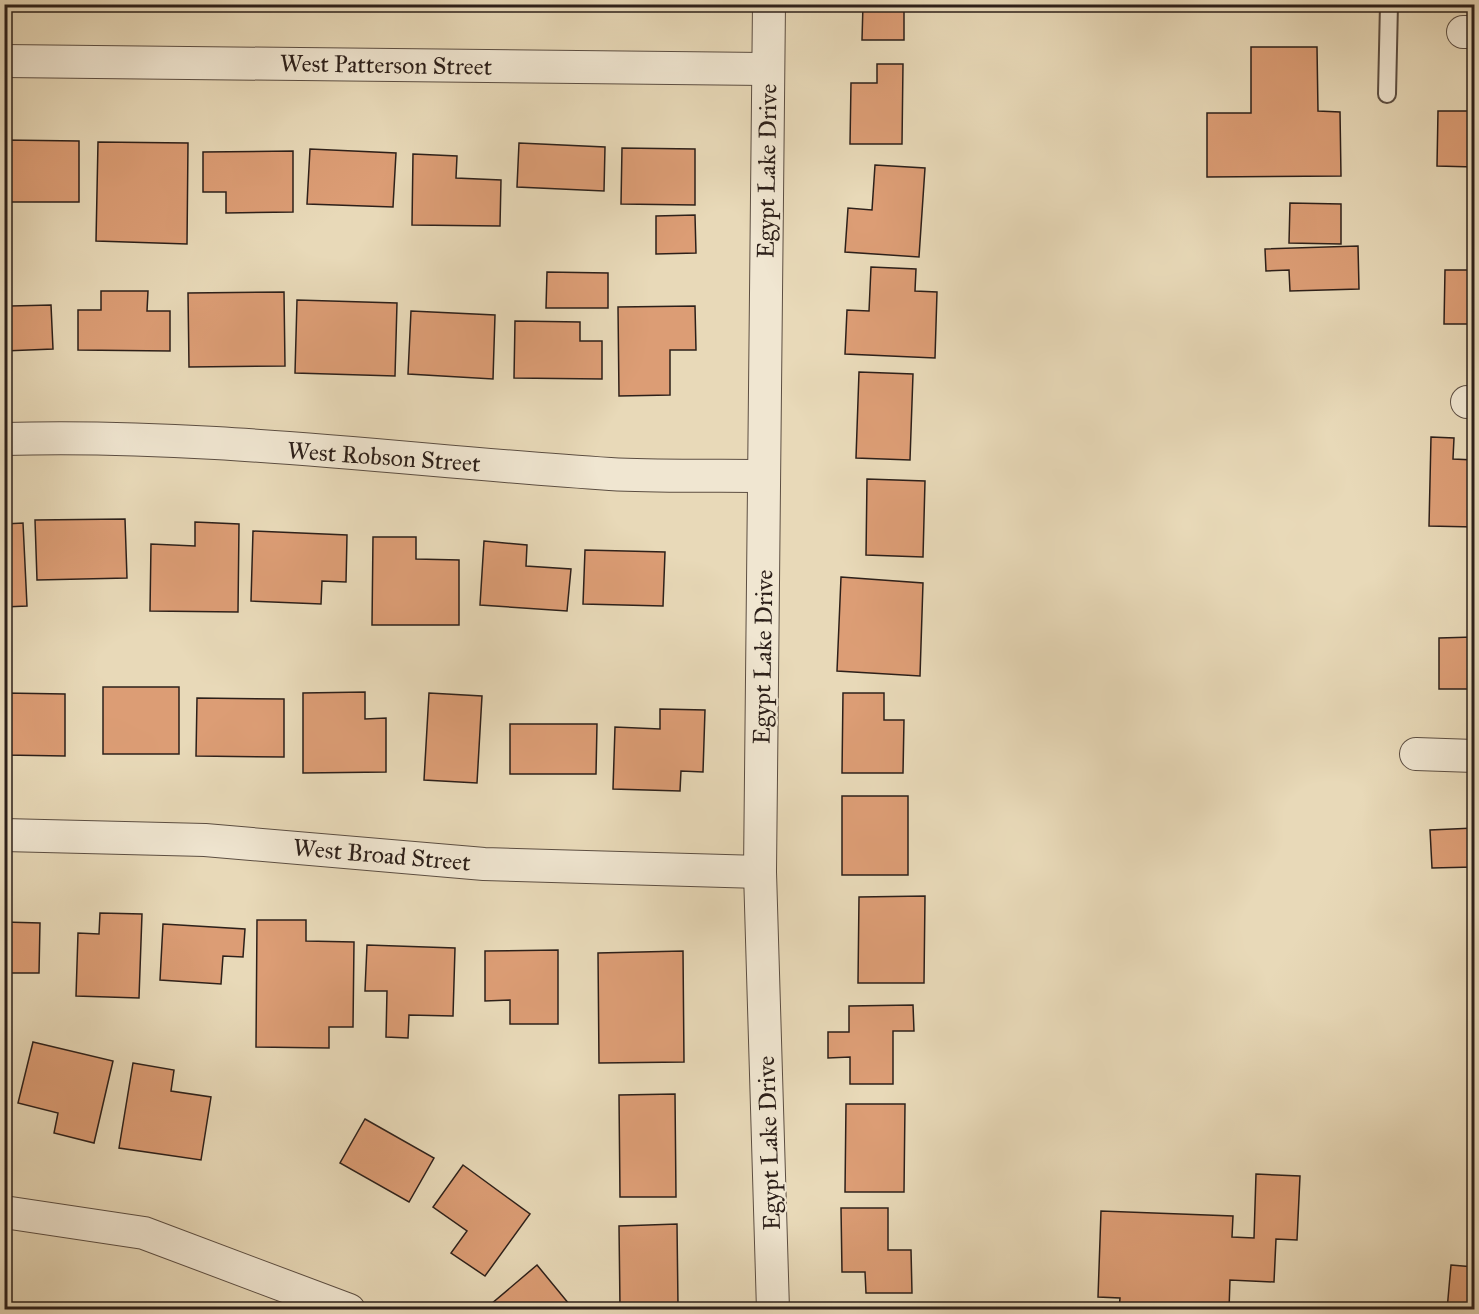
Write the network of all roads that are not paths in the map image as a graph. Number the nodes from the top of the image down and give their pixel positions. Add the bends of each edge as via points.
1 (769, 4) edge
2 (1389, 4) edge
3 (4, 62) edge
4 (768, 69) junction
5 (1387, 94) dead end
6 (4, 439) edge
7 (764, 476) junction
8 (1416, 754) dead end
9 (1474, 756) edge
10 (4, 836) edge
11 (760, 872) junction
12 (4, 1212) edge
13 (349, 1310) edge
14 (773, 1310) edge

1 - 4 street, Egypt Lake Drive
2 - 5 lane
3 - 4 street, West Patterson Street
4 - 7 street, Egypt Lake Drive
6 - 7 street, West Robson Street via 156,440 613,474
7 - 11 street, Egypt Lake Drive
8 - 9 street
10 - 11 street, West Broad Street via 205,840 484,864
11 - 14 street, Egypt Lake Drive
12 - 13 street via 144,1233

